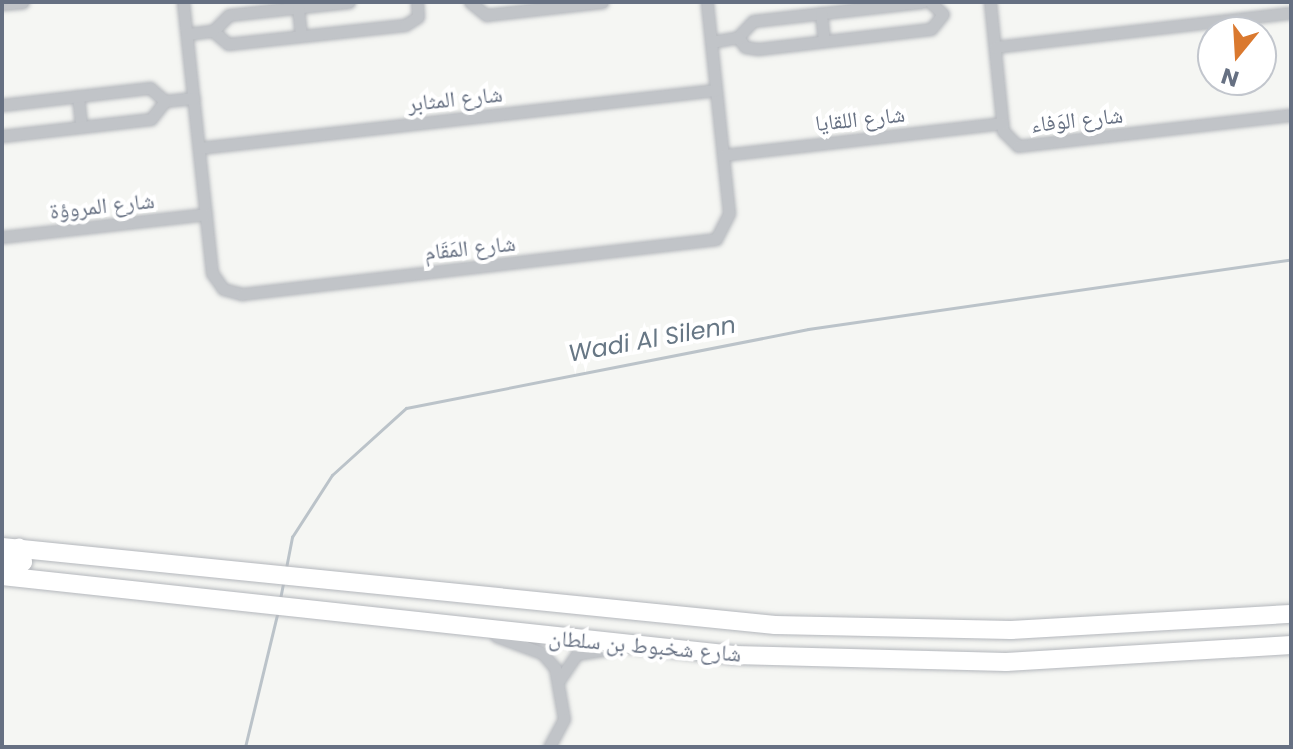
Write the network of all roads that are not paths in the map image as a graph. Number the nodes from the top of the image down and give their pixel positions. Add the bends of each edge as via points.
1 (23, 2) edge
2 (183, 2) edge
3 (349, 2) edge
4 (417, 2) edge
5 (470, 2) edge
6 (595, 2) edge
7 (707, 2) edge
8 (922, 2) edge
9 (930, 2) edge
10 (990, 2) edge
11 (2, 4) edge
12 (298, 8) junction
13 (821, 13) junction
14 (1291, 13) edge
15 (213, 31) junction
16 (187, 34) junction
17 (301, 36) junction
18 (738, 37) junction
19 (824, 41) junction
20 (711, 42) junction
21 (995, 47) junction
22 (716, 90) junction
23 (78, 96) junction
24 (194, 98) junction
25 (165, 101) junction
26 (2, 105) edge
27 (1291, 115) edge
28 (1002, 123) junction
29 (81, 127) junction
30 (2, 136) edge
31 (199, 148) junction
32 (723, 155) junction
33 (206, 214) junction
34 (2, 237) edge
35 (11, 548) edge
36 (2, 564) edge
37 (2, 576) edge
38 (1291, 614) edge
39 (482, 631) junction
40 (1291, 645) edge
41 (630, 646) junction
42 (560, 679) junction
43 (549, 747) edge

1 - 11 street
2 - 16 street, شارع المَقَام
3 - 12 street
4 - 17 street via 418,17 409,24
5 - 6 street via 482,15
7 - 20 street, شارع المَقَام
8 - 13 street
9 - 19 street via 943,14 935,27
10 - 21 street, شارع الوَفاء
12 - 15 street via 223,17
12 - 17 street
13 - 18 street via 753,21
13 - 19 street
14 - 21 street
15 - 16 street
15 - 17 street via 224,44
16 - 24 street, شارع المَقَام
18 - 19 street via 749,49
18 - 20 street
20 - 22 street, شارع المَقَام
21 - 28 street, شارع الوَفاء
22 - 31 street, شارع المثابر
22 - 32 street, شارع المَقَام
23 - 25 street via 150,88
23 - 26 street
23 - 29 street
24 - 25 street
24 - 31 street, شارع المَقَام
25 - 29 street via 156,118
27 - 28 street, شارع الوَفاء via 1030,147 1008,140
28 - 32 street, شارع اللقايا
29 - 30 street
31 - 33 street, شارع المَقَام
32 - 33 street, شارع المَقَام via 727,227 711,241 689,244 236,294 213,277
33 - 34 street, شارع المروؤة
35 - 36 main road via 23,562
35 - 38 main road, شارع شخبوط بن سلطان via 677,620 873,629 1092,628
37 - 39 main road, شارع شخبوط بن سلطان via 207,595
39 - 41 main road, شارع شخبوط بن سلطان
39 - 42 street via 542,653
40 - 41 main road, شارع شخبوط بن سلطان via 1006,662
41 - 42 street via 577,654
42 - 43 street via 563,728

